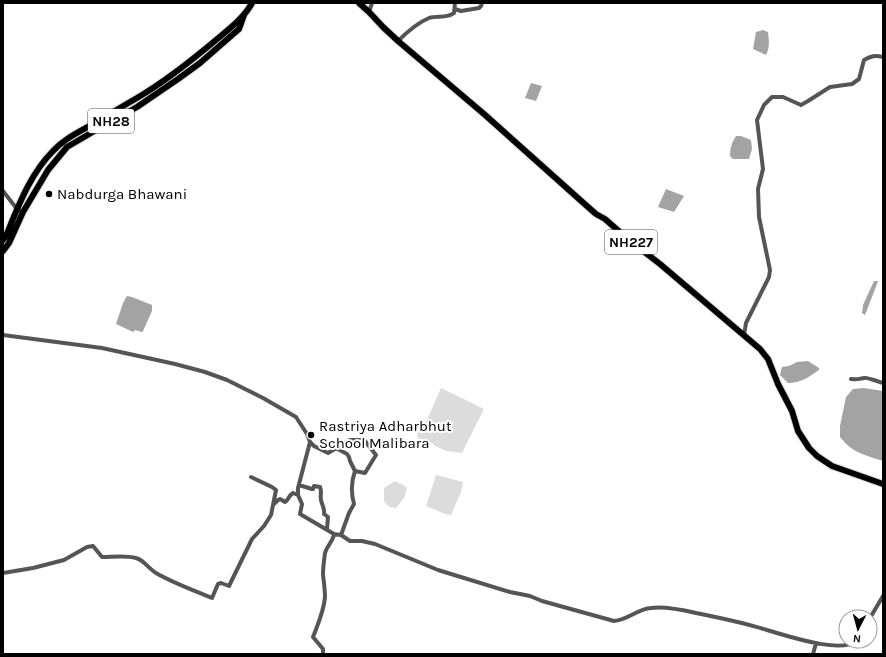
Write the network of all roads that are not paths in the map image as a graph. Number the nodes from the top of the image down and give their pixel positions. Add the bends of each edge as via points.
1 (252, 3) edge
2 (360, 3) edge
3 (372, 3) edge
4 (455, 3) edge
5 (482, 3) edge
6 (454, 9) junction
7 (369, 12) junction
8 (245, 14) junction
9 (398, 41) junction
10 (196, 57) junction
11 (883, 58) edge
12 (200, 63) junction
13 (94, 127) junction
14 (3, 191) edge
15 (20, 211) junction
16 (3, 240) edge
17 (3, 251) edge
18 (3, 335) edge
19 (744, 335) junction
20 (850, 379) dead end
21 (883, 383) edge
22 (310, 442) junction
23 (336, 448) junction
24 (355, 471) junction
25 (251, 477) dead end
26 (883, 484) edge
27 (299, 485) junction
28 (298, 495) junction
29 (272, 507) junction
30 (327, 529) junction
31 (334, 534) junction
32 (341, 535) junction
33 (3, 573) edge
34 (883, 596) edge
35 (875, 609) edge
36 (816, 644) junction
37 (838, 646) edge
38 (323, 654) edge
39 (813, 654) edge

1 - 8 highway, NH28
2 - 7 highway, NH227
3 - 7 street
4 - 6 street
5 - 6 street via 479,8 461,11
6 - 9 street via 450,16 436,16 421,22
7 - 9 highway, NH227
8 - 10 highway, NH28
8 - 12 highway, NH28 via 239,29
9 - 19 highway, NH227 via 596,214
10 - 12 highway
10 - 13 highway, NH28
11 - 19 street via 870,56 864,60 859,78 852,84 830,87 801,105 783,97 772,97 764,105 758,120 763,169 758,189 759,217 770,270 769,278 746,323
12 - 13 highway, NH28 via 137,107
13 - 15 highway, NH28 via 64,141 52,152 22,197
14 - 15 street
15 - 16 highway, NH28
15 - 17 highway, NH28 via 9,243
18 - 22 street via 102,348 175,364 227,380 296,417
19 - 26 highway, NH227 via 768,359 792,411 798,431 809,448 832,466
20 - 21 street via 868,378
22 - 23 street via 328,453
22 - 27 street
23 - 24 street via 347,454
23 - 24 street via 350,440 365,440 372,448 376,455 365,473
24 - 32 street via 351,491 354,504
25 - 29 street via 276,490
27 - 28 street
27 - 30 street via 312,489 314,486 321,488 324,514 328,517
28 - 29 street via 293,493 287,501 280,499
28 - 30 street via 302,504 300,514
29 - 33 street via 267,523 252,539 229,586 218,584 212,598 153,572 137,558 102,557 93,546 86,547 64,560
30 - 31 street
31 - 32 street
31 - 38 street via 327,546 323,575 325,598 313,637 323,649
32 - 36 street via 350,541 375,544 438,570 614,621 622,621 652,607 677,609 735,621
34 - 35 street
36 - 37 street
36 - 39 street

